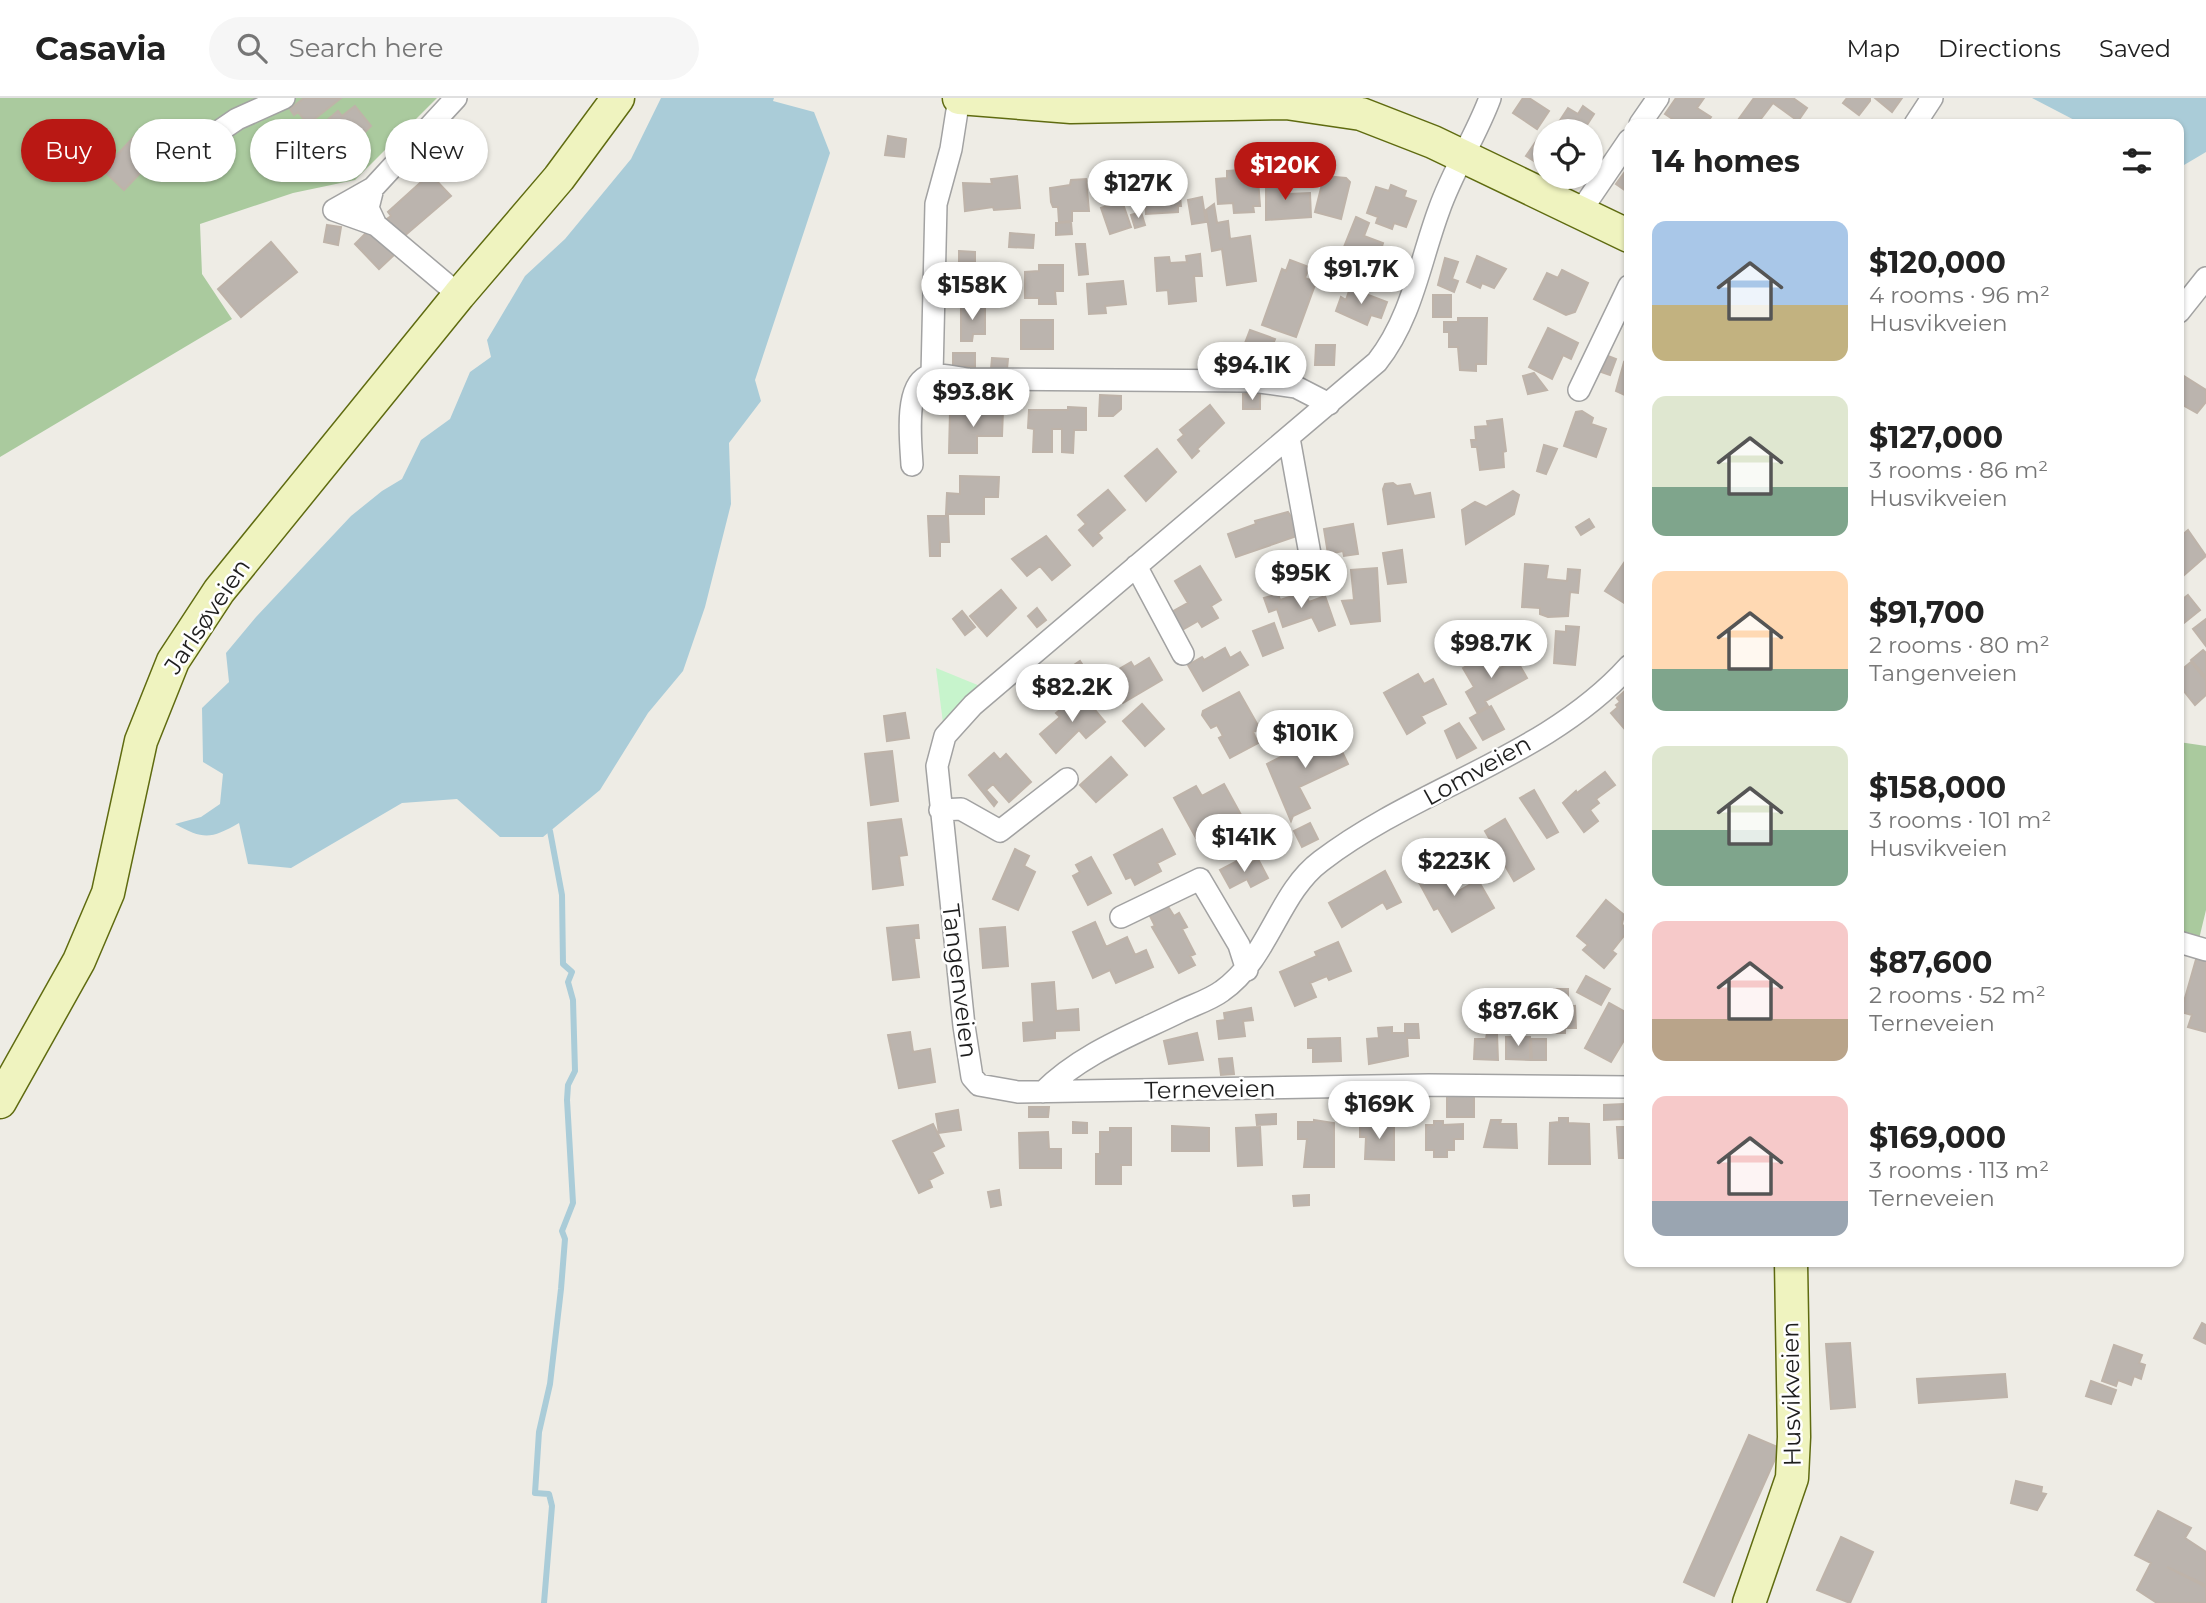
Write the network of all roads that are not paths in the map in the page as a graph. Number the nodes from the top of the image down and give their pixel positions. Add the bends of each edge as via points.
1 (284, 98) edge
2 (456, 98) edge
3 (618, 98) edge
4 (959, 98) edge
5 (1490, 98) edge
6 (1658, 98) edge
7 (1932, 98) edge
8 (1337, 104) edge
9 (1643, 119) edge
10 (1918, 119) edge
11 (236, 120) edge
12 (1624, 147) edge
13 (1461, 156) junction
14 (373, 188) junction
15 (1580, 212) junction
16 (376, 225) junction
17 (1624, 234) edge
18 (2206, 278) edge
19 (459, 295) junction
20 (1624, 296) edge
21 (2184, 306) edge
22 (932, 376) junction
23 (1579, 390) dead end
24 (1329, 404) junction
25 (1289, 439) junction
26 (912, 465) dead end
27 (1310, 554) dead end
28 (1136, 566) junction
29 (1182, 654) dead end
30 (1624, 671) edge
31 (1067, 779) dead end
32 (940, 810) junction
33 (1121, 918) dead end
34 (2184, 943) edge
35 (2206, 950) edge
36 (1247, 970) junction
37 (1624, 1087) edge
38 (1043, 1092) junction
39 (0, 1102) edge
40 (1791, 1267) edge
41 (1749, 1603) edge

1 - 11 street
2 - 14 street
3 - 19 street, Jarlsøveien via 559,178
4 - 8 street via 1042,106
4 - 22 street via 936,204
5 - 13 street, Tangenveien
6 - 9 street
7 - 10 street
8 - 13 street
12 - 15 street
13 - 15 street
13 - 24 street, Tangenveien via 1438,210 1399,330 1377,362
14 - 16 street via 368,208
14 - 16 street via 334,210
15 - 17 street
16 - 19 street
18 - 21 street
19 - 39 street, Jarlsøveien via 219,591 173,661 141,741 108,893 79,961
20 - 23 street
22 - 24 street via 1252,381 1296,387
22 - 26 street via 913,392
24 - 25 street, Tangenveien
25 - 27 street
25 - 28 street, Tangenveien
28 - 29 street
28 - 32 street, Tangenveien via 945,736 937,766
30 - 36 street, Lomveien via 1582,712 1320,862 1295,892
31 - 32 street via 1000,831 961,809
32 - 38 street, Tangenveien via 972,1077 991,1089
33 - 36 street via 1200,880 1239,945
34 - 35 street
36 - 38 street, Lomveien via 1221,992 1097,1052
37 - 38 street, Terneveien via 1429,1084
40 - 41 street, Husvikveien via 1792,1478

